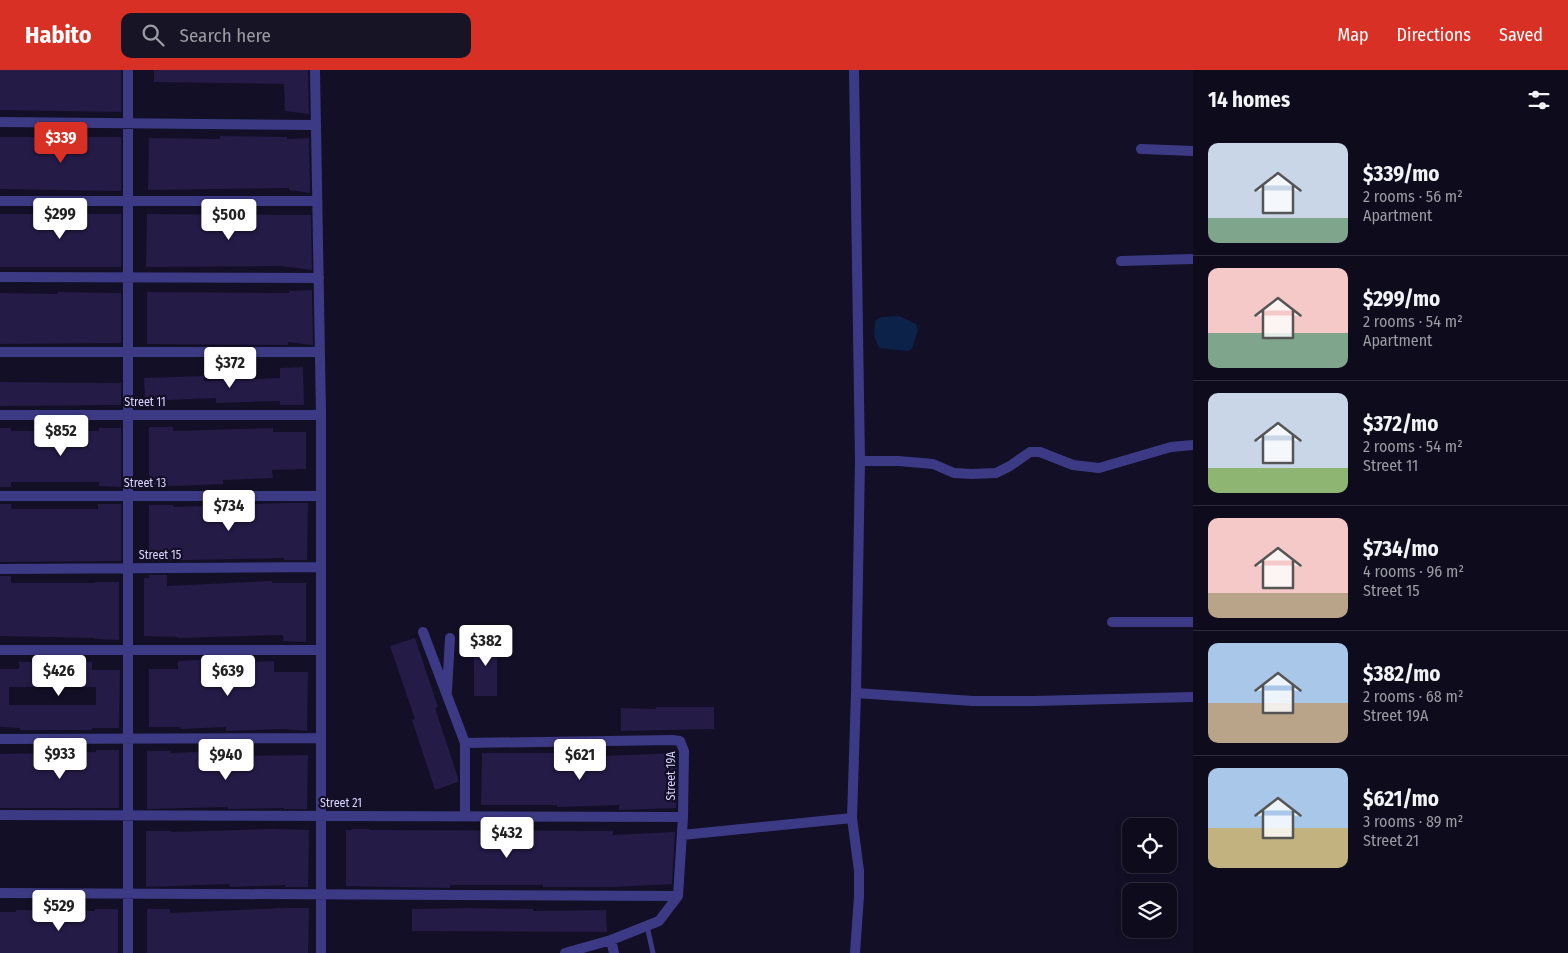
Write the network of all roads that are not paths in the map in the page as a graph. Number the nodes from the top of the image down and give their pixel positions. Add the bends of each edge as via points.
1 (128, 70) edge
2 (315, 70) edge
3 (854, 70) edge
4 (0, 122) edge
5 (128, 123) junction
6 (316, 125) junction
7 (1141, 149) dead end
8 (1193, 151) edge
9 (0, 200) edge
10 (128, 201) junction
11 (317, 201) junction
12 (1193, 259) edge
13 (1121, 261) dead end
14 (0, 277) edge
15 (128, 277) junction
16 (318, 278) junction
17 (0, 352) edge
18 (128, 352) junction
19 (320, 352) junction
20 (0, 415) edge
21 (128, 415) junction
22 (321, 415) junction
23 (1193, 445) edge
24 (860, 461) junction
25 (0, 496) edge
26 (128, 496) junction
27 (321, 496) junction
28 (321, 567) junction
29 (128, 568) junction
30 (0, 569) edge
31 (1112, 622) dead end
32 (1193, 622) edge
33 (423, 632) dead end
34 (450, 638) dead end
35 (0, 650) edge
36 (128, 650) junction
37 (321, 650) junction
38 (856, 693) junction
39 (447, 695) junction
40 (1193, 697) edge
41 (128, 738) junction
42 (321, 738) junction
43 (0, 739) edge
44 (465, 743) junction
45 (0, 815) edge
46 (128, 815) junction
47 (321, 815) junction
48 (465, 816) junction
49 (683, 818) junction
50 (852, 818) junction
51 (682, 835) junction
52 (0, 893) edge
53 (128, 894) junction
54 (321, 894) junction
55 (678, 896) junction
56 (647, 926) junction
57 (611, 940) junction
58 (128, 953) edge
59 (321, 953) edge
60 (565, 953) edge
61 (614, 953) edge
62 (653, 953) edge
63 (855, 953) edge

1 - 5 street
2 - 6 street
3 - 24 street
4 - 5 street
5 - 6 street
5 - 10 street
6 - 11 street
7 - 8 street
9 - 10 street
10 - 11 street
10 - 15 street
11 - 16 street
12 - 13 street
14 - 15 street
15 - 16 street
15 - 18 street
16 - 19 street
17 - 18 street
18 - 19 street
18 - 21 street
19 - 22 street
20 - 21 street, Street 11
21 - 22 street, Street 11
21 - 26 street
22 - 27 street
23 - 24 street via 1172,447 1099,468 1073,465 1040,452 1030,452 996,473 954,473 932,464
24 - 38 street
25 - 26 street, Street 13
26 - 27 street, Street 13
26 - 29 street
27 - 28 street
28 - 29 street, Street 15
28 - 37 street
29 - 30 street, Street 15
29 - 36 street
31 - 32 street
33 - 39 street
34 - 39 street
35 - 36 street
36 - 37 street
36 - 41 street
37 - 42 street
38 - 40 street via 973,701
38 - 50 street
39 - 44 street
41 - 42 street
41 - 43 street
41 - 46 street
42 - 47 street
44 - 48 street
44 - 49 street, Street 19A via 680,741 684,751
45 - 46 street, Street 21
46 - 47 street, Street 21
46 - 53 street
47 - 48 street, Street 21
47 - 54 street
48 - 49 street, Street 21
49 - 51 street
50 - 51 street
50 - 63 street via 859,871
51 - 55 street
52 - 53 street
53 - 54 street
53 - 58 street
54 - 55 street
54 - 59 street
55 - 56 street via 659,921
56 - 57 street
56 - 62 lane
57 - 60 street
57 - 61 street

